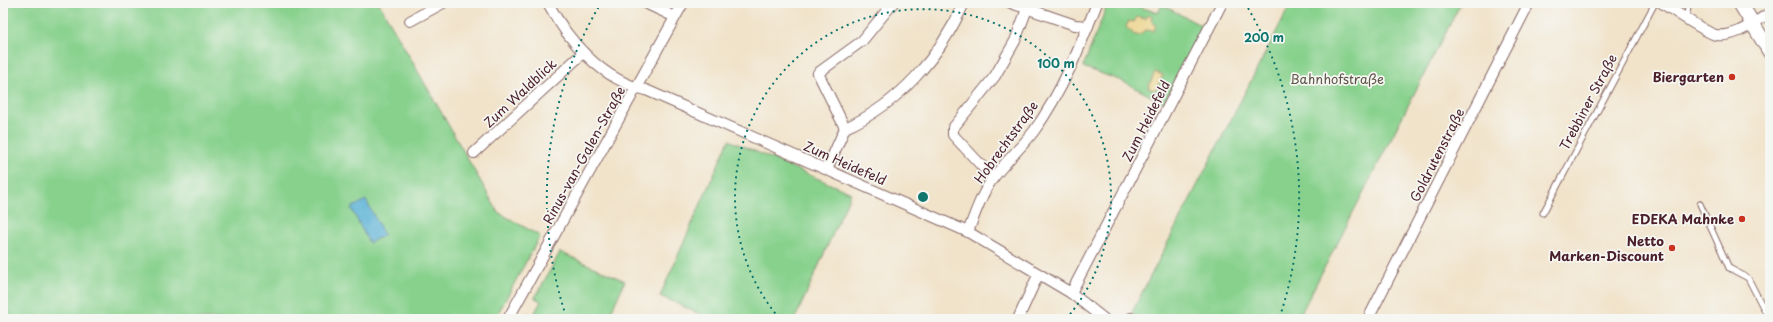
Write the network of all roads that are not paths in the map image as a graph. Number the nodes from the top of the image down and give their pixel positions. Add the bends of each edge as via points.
1 (443, 3) edge
2 (548, 3) edge
3 (645, 3) edge
4 (682, 3) edge
5 (893, 3) edge
6 (964, 3) edge
7 (1011, 3) edge
8 (1097, 3) edge
9 (1222, 3) edge
10 (1529, 3) edge
11 (1655, 3) edge
12 (1662, 3) edge
13 (1689, 3) edge
14 (1740, 3) edge
15 (1027, 9) junction
16 (1770, 13) edge
17 (675, 17) junction
18 (1686, 18) junction
19 (410, 21) dead end
20 (1753, 23) junction
21 (1088, 26) junction
22 (583, 52) junction
23 (1770, 52) edge
24 (636, 87) junction
25 (844, 128) junction
26 (474, 153) dead end
27 (827, 169) junction
28 (993, 178) junction
29 (1700, 204) dead end
30 (1543, 213) dead end
31 (968, 232) junction
32 (1038, 275) junction
33 (1071, 293) junction
34 (508, 319) edge
35 (1018, 319) edge
36 (1104, 319) edge
37 (1368, 319) edge
38 (1769, 319) edge

1 - 19 street
2 - 22 street, Zum Heidefeld via 556,18
3 - 17 street
4 - 17 street, Rinus-van-Galen-Straße
5 - 25 street via 862,41 818,73
6 - 25 street via 954,26 921,72 880,109 862,121
7 - 15 street
8 - 21 street, Hobrechtstraße
9 - 33 street, Zum Heidefeld
10 - 37 street, Goldrutenstraße
11 - 30 lane, Trebbiner Straße
12 - 18 street
13 - 18 lane
14 - 20 main road
15 - 21 street via 1075,25
15 - 28 street via 1015,41 995,76 953,128 953,135
16 - 20 street
17 - 24 street, Rinus-van-Galen-Straße
18 - 20 street via 1715,35 1729,35
20 - 23 main road
21 - 28 street, Hobrechtstraße via 1057,94 1033,132
22 - 24 street, Zum Heidefeld via 604,70
22 - 26 street, Zum Waldblick
24 - 27 street, Zum Heidefeld
24 - 34 street, Rinus-van-Galen-Straße
25 - 27 street
27 - 31 street, Zum Heidefeld
28 - 31 street, Hobrechtstraße
29 - 38 lane via 1729,268 1748,278
31 - 32 street, Zum Heidefeld
32 - 33 street, Zum Heidefeld
32 - 35 street
33 - 36 street, Zum Heidefeld

